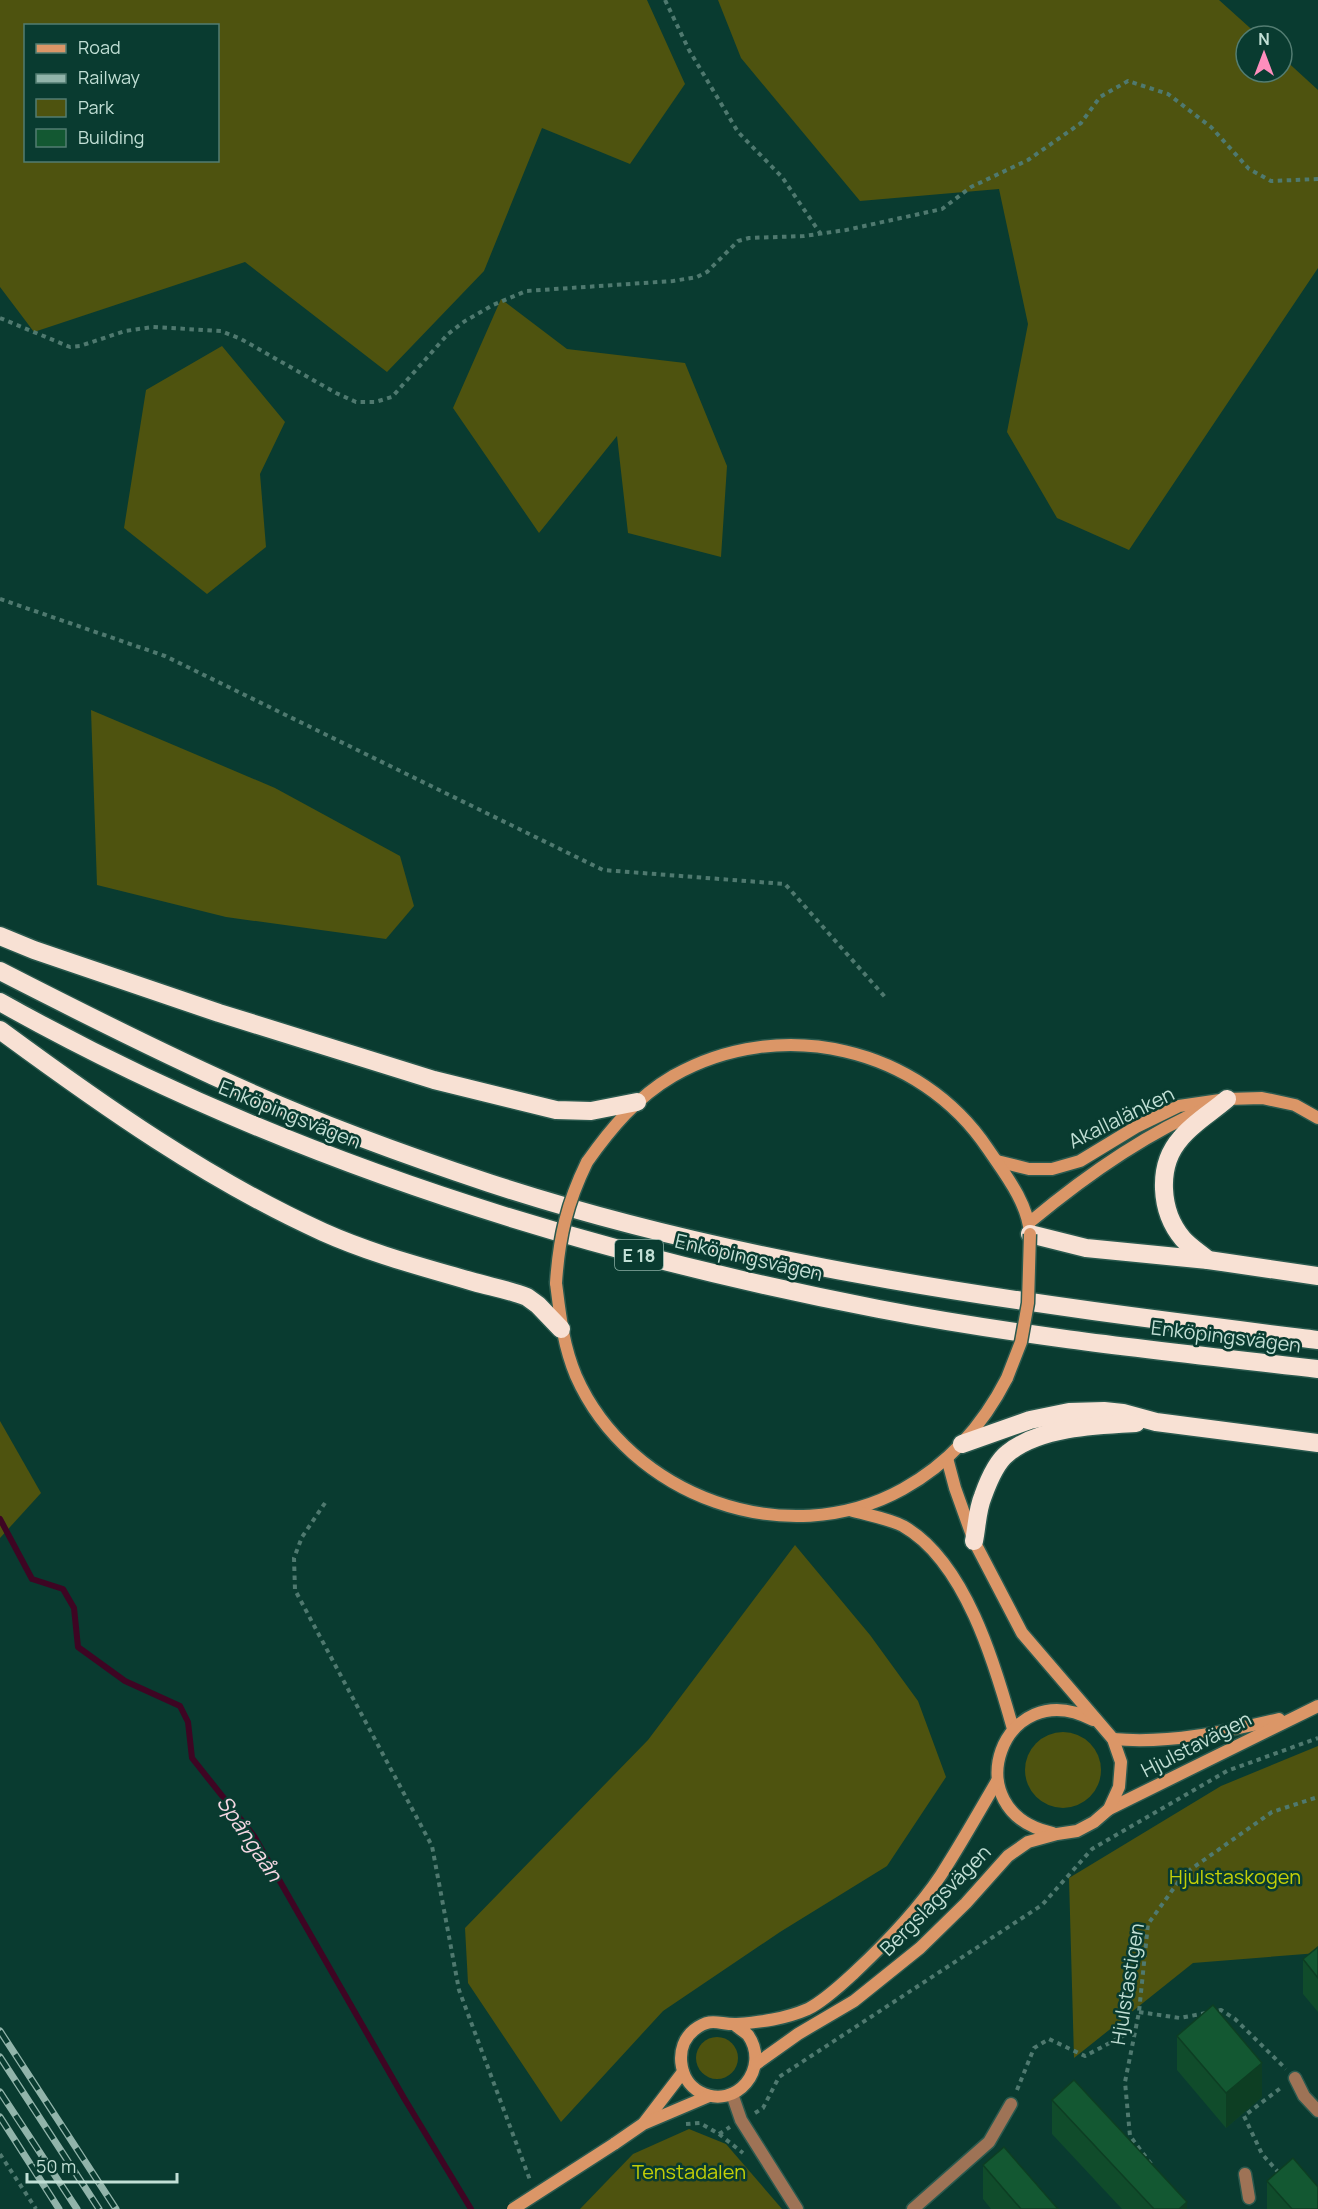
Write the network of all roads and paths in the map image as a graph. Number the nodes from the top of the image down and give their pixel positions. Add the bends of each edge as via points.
1 (665, 0) edge
2 (1318, 179) edge
3 (820, 233) junction
4 (0, 318) edge
5 (0, 598) edge
6 (0, 936) edge
7 (0, 971) edge
8 (885, 997) dead end
9 (0, 1002) edge
10 (0, 1030) edge
11 (1227, 1100) junction
12 (637, 1102) junction
13 (1318, 1118) edge
14 (997, 1161) junction
15 (1030, 1228) junction
16 (1208, 1260) junction
17 (1318, 1276) edge
18 (561, 1329) junction
19 (1318, 1340) edge
20 (1318, 1369) edge
21 (1156, 1422) junction
22 (1318, 1443) edge
23 (962, 1444) junction
24 (947, 1458) junction
25 (325, 1503) dead end
26 (848, 1510) junction
27 (974, 1541) junction
28 (1318, 1706) edge
29 (1301, 1714) junction
30 (1098, 1723) junction
31 (1013, 1729) junction
32 (1318, 1738) edge
33 (1113, 1739) junction
34 (997, 1781) junction
35 (1318, 1797) edge
36 (1109, 1809) junction
37 (1057, 1834) junction
38 (1138, 2012) junction
39 (734, 2024) junction
40 (1136, 2028) junction
41 (756, 2064) junction
42 (683, 2072) junction
43 (1295, 2078) junction
44 (732, 2094) junction
45 (710, 2096) junction
46 (1011, 2104) joint
47 (1318, 2111) edge
48 (741, 2120) junction
49 (643, 2124) junction
50 (683, 2124) dead end
51 (0, 2154) edge
52 (1157, 2172) edge
53 (1245, 2174) dead end
54 (1284, 2178) edge
55 (533, 2188) dead end
56 (1249, 2198) dead end
57 (36, 2209) edge
58 (513, 2209) edge
59 (797, 2209) edge
60 (913, 2209) edge

1 - 3 path via 689,50 738,132 782,177
2 - 3 path via 1271,181 1249,169 1211,127 1168,94 1128,81 1100,97 1081,123 1028,160 971,187 942,209
3 - 4 path via 738,241 697,277 526,291 465,321 448,334 392,397 375,402 356,402 336,393 221,331 153,327 70,346
5 - 8 path via 165,656 603,870 785,884
6 - 12 highway via 219,1012 434,1080 556,1110 591,1111
7 - 19 highway, Enköpingsvägen / E 18 via 252,1094 490,1183 594,1214 713,1245 933,1288
9 - 20 highway, Enköpingsvägen / E 18 via 160,1084 290,1141 401,1183 578,1240 739,1280 880,1309 1018,1332
10 - 18 highway via 160,1141 261,1201 324,1233 388,1257 527,1297
11 - 13 main road, Akallalänken via 1262,1098 1295,1105
11 - 14 main road, Akallalänken via 1179,1106 1080,1161 1052,1169 1029,1169
11 - 15 main road, Akallalänken via 1180,1119 1137,1144 1056,1200
11 - 16 highway via 1180,1138 1167,1163 1163,1193 1169,1218 1184,1240
12 - 14 main road via 673,1076 714,1057 753,1047 835,1047 875,1058 912,1076 960,1113
12 - 18 main road, bridge via 587,1162 564,1220 556,1283
14 - 15 main road
15 - 16 highway via 1086,1248
15 - 23 main road, bridge via 1028,1303 1021,1341 995,1402
16 - 17 highway
18 - 26 main road via 577,1377 596,1411 620,1442 649,1468 682,1489 758,1514 795,1516
21 - 22 highway
21 - 23 highway via 1124,1413 1069,1412 1030,1420
21 - 27 highway via 1071,1428 1020,1445 1006,1454 982,1498
23 - 24 main road
24 - 26 main road via 901,1490
24 - 27 main road, Bergslagsvägen
25 - 55 path via 302,1537 294,1558 295,1590 432,1846 459,1990
26 - 31 main road via 902,1525 921,1538 946,1567 967,1599 1000,1683
27 - 30 main road, Bergslagsvägen via 1022,1633
28 - 29 main road, Hjulstavägen
29 - 33 main road, Hjulstavägen via 1196,1737 1139,1742
29 - 36 main road, Hjulstavägen
30 - 31 main road, Bergslagsvägen via 1078,1712 1054,1709 1032,1715
30 - 33 main road, Bergslagsvägen
31 - 34 main road, Bergslagsvägen via 1002,1744
32 - 48 path via 1227,1772 1092,1849 1042,1905 779,2077 763,2108
33 - 36 main road, Bergslagsvägen via 1121,1762 1119,1787
34 - 37 main road via 1004,1801 1018,1818 1036,1829
34 - 39 main road, Bergslagsvägen via 941,1876 901,1927 844,1982 810,2008 782,2019
35 - 38 path, Hjulstastigen via 1272,1812 1184,1874 1148,1924
36 - 37 main road, Bergslagsvägen via 1086,1827
37 - 41 main road, Bergslagsvägen via 1028,1842 1008,1856 920,1948 855,2001
38 - 40 path, Hjulstastigen
38 - 43 path via 1180,2018 1221,2010
39 - 41 main road via 747,2034 755,2048
39 - 42 main road, Bergslagsvägen via 719,2021 692,2031 680,2057
40 - 46 path via 1085,2056 1049,2040 1034,2049
40 - 52 path, Hjulstastigen via 1125,2082 1130,2136
41 - 44 main road, Bergslagsvägen via 752,2077
42 - 45 main road via 689,2083
42 - 49 main road
43 - 47 street
43 - 54 path via 1244,2116 1262,2154
44 - 45 main road
44 - 48 street
45 - 49 main road
46 - 60 street via 989,2142
48 - 50 path via 719,2134 700,2123
48 - 59 street
49 - 58 main road, bridge
51 - 57 path
53 - 56 street

